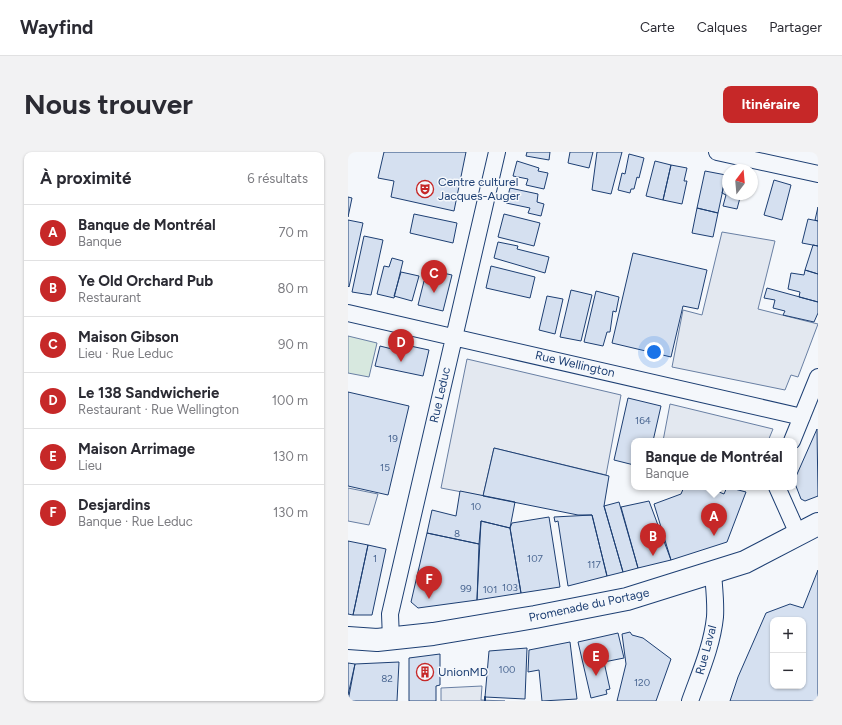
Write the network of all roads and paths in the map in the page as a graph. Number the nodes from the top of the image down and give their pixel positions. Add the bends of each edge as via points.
1 (497, 152) edge
2 (716, 152) edge
3 (818, 174) edge
4 (348, 313) edge
5 (453, 338) junction
6 (818, 377) edge
7 (802, 417) junction
8 (793, 438) edge
9 (778, 490) edge
10 (818, 524) edge
11 (798, 534) junction
12 (713, 573) junction
13 (348, 638) edge
14 (391, 639) junction
15 (690, 701) edge

1 - 5 street, Rue Leduc
2 - 3 street
4 - 5 street, Rue Wellington
5 - 7 street, Rue Wellington
5 - 14 street, Rue Leduc via 390,614
6 - 7 street
7 - 8 street
9 - 11 street
10 - 11 street, Promenade du Portage
11 - 12 street, Promenade du Portage via 745,562
12 - 14 street, Promenade du Portage via 627,599 535,617
12 - 15 street, Rue Laval via 715,615 711,642
13 - 14 street, Promenade du Portage

